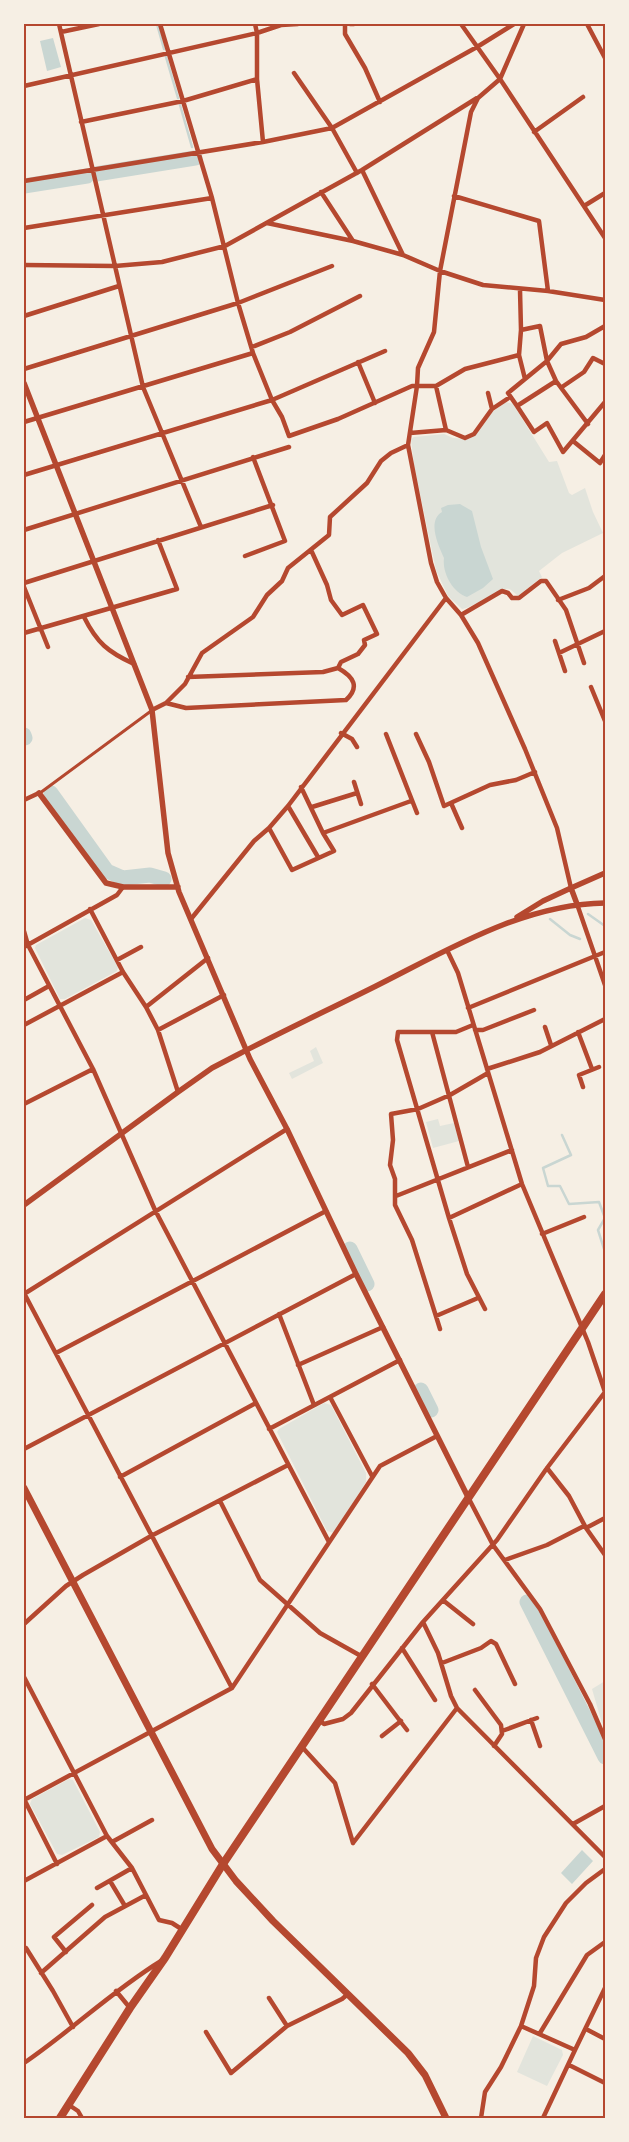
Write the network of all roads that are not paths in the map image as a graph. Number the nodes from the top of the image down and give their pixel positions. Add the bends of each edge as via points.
1 (58, 24) edge
2 (99, 24) edge
3 (160, 24) edge
4 (255, 24) edge
5 (298, 24) edge
6 (345, 24) edge
7 (461, 24) edge
8 (514, 24) edge
9 (524, 24) edge
10 (589, 24) edge
11 (61, 32) junction
12 (257, 33) junction
13 (478, 47) junction
14 (603, 49) edge
15 (169, 52) junction
16 (605, 58) edge
17 (294, 73) dead end
18 (70, 75) junction
19 (257, 80) junction
20 (500, 80) junction
21 (24, 86) edge
22 (583, 97) dead end
23 (478, 98) junction
24 (183, 100) junction
25 (380, 102) junction
26 (81, 122) junction
27 (332, 128) junction
28 (534, 132) junction
29 (264, 142) junction
30 (197, 153) junction
31 (92, 170) junction
32 (359, 171) junction
33 (24, 181) edge
34 (322, 192) junction
35 (605, 193) edge
36 (454, 196) junction
37 (212, 198) junction
38 (584, 206) junction
39 (102, 215) junction
40 (267, 223) junction
41 (24, 228) edge
42 (605, 238) edge
43 (353, 242) junction
44 (225, 246) junction
45 (403, 255) junction
46 (24, 265) edge
47 (114, 266) junction
48 (332, 266) dead end
49 (440, 271) junction
50 (119, 286) junction
51 (520, 290) junction
52 (548, 291) junction
53 (360, 296) dead end
54 (605, 300) edge
55 (238, 303) junction
56 (24, 316) edge
57 (605, 326) edge
58 (521, 330) junction
59 (131, 338) junction
60 (252, 350) junction
61 (385, 351) dead end
62 (519, 355) junction
63 (546, 361) junction
64 (358, 362) junction
65 (605, 364) edge
66 (24, 369) edge
67 (525, 379) junction
68 (556, 381) junction
69 (24, 383) edge
70 (417, 386) junction
71 (436, 386) junction
72 (142, 387) junction
73 (562, 387) junction
74 (488, 394) dead end
75 (510, 397) junction
76 (272, 400) junction
77 (605, 402) edge
78 (375, 403) junction
79 (517, 406) junction
80 (492, 409) junction
81 (38, 418) junction
82 (24, 422) edge
83 (588, 424) junction
84 (446, 430) junction
85 (410, 433) junction
86 (163, 434) junction
87 (573, 441) junction
88 (408, 445) junction
89 (288, 447) dead end
90 (605, 455) edge
91 (253, 457) junction
92 (57, 465) junction
93 (24, 475) edge
94 (182, 480) junction
95 (273, 505) junction
96 (76, 513) junction
97 (202, 527) junction
98 (24, 530) edge
99 (158, 540) junction
100 (311, 550) junction
101 (245, 556) dead end
102 (94, 560) junction
103 (605, 576) edge
104 (24, 583) edge
105 (24, 587) edge
106 (446, 598) junction
107 (558, 600) junction
108 (112, 608) junction
109 (461, 615) junction
110 (84, 616) junction
111 (40, 629) junction
112 (605, 631) edge
113 (24, 634) edge
114 (555, 641) dead end
115 (578, 644) junction
116 (48, 647) dead end
117 (559, 653) junction
118 (584, 663) dead end
119 (134, 664) junction
120 (338, 668) junction
121 (565, 671) dead end
122 (188, 677) junction
123 (591, 687) dead end
124 (605, 701) edge
125 (166, 703) junction
126 (599, 703) junction
127 (152, 710) junction
128 (605, 722) edge
129 (341, 733) junction
130 (386, 734) dead end
131 (416, 734) dead end
132 (357, 747) dead end
133 (535, 772) junction
134 (354, 782) dead end
135 (301, 787) junction
136 (39, 793) junction
137 (357, 793) junction
138 (24, 800) edge
139 (411, 801) junction
140 (451, 803) junction
141 (361, 804) dead end
142 (288, 806) junction
143 (312, 807) junction
144 (417, 813) dead end
145 (269, 828) junction
146 (462, 828) dead end
147 (323, 833) junction
148 (318, 857) junction
149 (605, 873) edge
150 (123, 887) junction
151 (178, 887) junction
152 (571, 888) junction
153 (605, 903) edge
154 (577, 904) junction
155 (90, 909) junction
156 (191, 919) junction
157 (511, 921) junction
158 (24, 930) edge
159 (26, 946) edge
160 (141, 947) dead end
161 (447, 950) junction
162 (605, 952) edge
163 (595, 956) junction
164 (208, 958) junction
165 (117, 960) junction
166 (123, 972) junction
167 (605, 985) edge
168 (49, 986) junction
169 (224, 995) junction
170 (24, 1000) edge
171 (60, 1007) junction
172 (146, 1007) junction
173 (468, 1008) junction
174 (534, 1010) dead end
175 (605, 1019) edge
176 (24, 1025) edge
177 (545, 1027) dead end
178 (474, 1028) junction
179 (158, 1030) junction
180 (432, 1032) junction
181 (578, 1032) junction
182 (552, 1045) junction
183 (246, 1050) junction
184 (600, 1067) dead end
185 (93, 1069) junction
186 (592, 1069) junction
187 (488, 1071) junction
188 (583, 1087) dead end
189 (178, 1092) junction
190 (450, 1095) junction
191 (24, 1104) edge
192 (418, 1109) junction
193 (287, 1129) junction
194 (121, 1134) junction
195 (512, 1150) junction
196 (468, 1167) junction
197 (437, 1180) junction
198 (522, 1184) junction
199 (396, 1196) junction
200 (24, 1205) edge
201 (156, 1210) junction
202 (326, 1211) junction
203 (584, 1217) dead end
204 (449, 1218) junction
205 (542, 1234) junction
206 (356, 1274) junction
207 (192, 1282) junction
208 (24, 1293) edge
209 (605, 1294) edge
210 (478, 1298) junction
211 (485, 1309) dead end
212 (279, 1314) junction
213 (436, 1316) junction
214 (383, 1327) junction
215 (582, 1328) junction
216 (440, 1329) dead end
217 (225, 1342) junction
218 (56, 1354) junction
219 (400, 1360) junction
220 (298, 1364) junction
221 (605, 1392) edge
222 (330, 1397) junction
223 (256, 1403) junction
224 (314, 1406) junction
225 (87, 1414) junction
226 (270, 1429) junction
227 (437, 1436) junction
228 (24, 1449) edge
229 (288, 1465) junction
230 (547, 1468) junction
231 (372, 1476) junction
232 (120, 1477) junction
233 (24, 1488) edge
234 (469, 1499) junction
235 (220, 1501) junction
236 (605, 1518) edge
237 (585, 1527) junction
238 (150, 1536) junction
239 (329, 1542) junction
240 (493, 1545) junction
241 (605, 1555) edge
242 (505, 1560) junction
243 (73, 1581) junction
244 (444, 1600) junction
245 (287, 1606) junction
246 (423, 1622) junction
247 (24, 1624) edge
248 (473, 1624) dead end
249 (402, 1648) junction
250 (361, 1656) junction
251 (442, 1663) junction
252 (24, 1677) edge
253 (372, 1684) junction
254 (515, 1684) dead end
255 (232, 1688) junction
256 (475, 1690) dead end
257 (436, 1700) dead end
258 (457, 1708) junction
259 (537, 1718) dead end
260 (531, 1720) junction
261 (320, 1721) junction
262 (401, 1722) junction
263 (407, 1730) dead end
264 (152, 1731) junction
265 (502, 1731) junction
266 (382, 1736) dead end
267 (605, 1739) edge
268 (494, 1746) junction
269 (540, 1746) dead end
270 (303, 1748) junction
271 (74, 1773) junction
272 (24, 1799) edge
273 (605, 1806) edge
274 (152, 1820) dead end
275 (573, 1824) junction
276 (107, 1836) junction
277 (112, 1842) junction
278 (605, 1858) edge
279 (57, 1864) junction
280 (223, 1864) junction
281 (132, 1868) junction
282 (605, 1869) edge
283 (24, 1881) edge
284 (110, 1881) junction
285 (98, 1888) dead end
286 (146, 1895) junction
287 (92, 1905) dead end
288 (125, 1906) junction
289 (183, 1930) junction
290 (605, 1942) edge
291 (24, 1949) edge
292 (66, 1952) junction
293 (165, 1958) junction
294 (41, 1973) junction
295 (116, 1991) junction
296 (604, 1992) edge
297 (348, 1994) junction
298 (269, 1998) dead end
299 (130, 2008) junction
300 (287, 2026) junction
301 (521, 2026) junction
302 (73, 2027) junction
303 (586, 2029) junction
304 (206, 2032) dead end
305 (540, 2033) junction
306 (605, 2039) edge
307 (575, 2050) junction
308 (24, 2063) edge
309 (568, 2065) junction
310 (605, 2082) edge
311 (68, 2105) junction
312 (60, 2118) edge
313 (82, 2118) edge
314 (446, 2118) edge
315 (481, 2118) edge
316 (543, 2118) edge

1 - 11 street
2 - 11 street
3 - 15 street
4 - 12 street
5 - 12 street via 280,25
6 - 25 street via 345,34
7 - 13 street
8 - 13 street
9 - 20 street
10 - 14 street
11 - 18 street
12 - 15 street
12 - 19 street
13 - 20 street
13 - 25 street
14 - 16 street
15 - 18 street
15 - 24 street
17 - 27 street
18 - 21 street
18 - 26 street
19 - 24 street
19 - 29 street
20 - 23 street
20 - 28 street
22 - 28 street
23 - 32 street
23 - 36 street via 471,112
24 - 26 street
24 - 30 street
25 - 27 street
26 - 31 street
27 - 29 street
27 - 32 street
28 - 38 street
29 - 30 street
30 - 31 street
30 - 37 street
31 - 33 street
31 - 39 street
32 - 34 street
32 - 45 street
34 - 40 street
34 - 43 street
35 - 38 street
36 - 49 street
36 - 52 street via 538,221
37 - 39 street
37 - 44 street
38 - 42 street
39 - 41 street
39 - 47 street
40 - 43 street
40 - 44 street
43 - 45 street
44 - 47 street via 162,262
44 - 55 street
45 - 49 street
46 - 47 street
47 - 50 street
48 - 55 street
49 - 51 street via 483,285
49 - 70 street via 434,332 418,368
50 - 56 street
50 - 59 street
51 - 52 street
51 - 58 street
52 - 54 street
53 - 60 street
55 - 59 street
55 - 60 street
57 - 63 street via 586,337 561,344
58 - 62 street
58 - 63 street via 540,326
59 - 66 street
59 - 72 street
60 - 72 street
60 - 76 street
61 - 64 street
62 - 67 street
62 - 71 street via 465,369
63 - 67 street
63 - 68 street
64 - 76 street
64 - 78 street
65 - 73 street via 593,358 584,372
67 - 75 street via 508,393
68 - 73 street
68 - 79 street
69 - 81 street
70 - 71 street
70 - 78 street
70 - 85 street
71 - 84 street
72 - 81 street
72 - 86 street
73 - 83 street
74 - 80 street
75 - 79 street
75 - 80 street
76 - 78 street via 289,436
76 - 86 street
77 - 83 street
79 - 87 street via 534,432 547,423 563,452
80 - 84 street via 474,434 465,438
81 - 82 street
81 - 92 street
83 - 87 street
84 - 85 street
85 - 88 street
86 - 92 street
86 - 94 street
87 - 90 street via 600,463
88 - 100 street via 381,461 366,483 330,516 329,535
88 - 106 street via 431,563
89 - 91 street
91 - 94 street
91 - 95 street
92 - 93 street
92 - 96 street
94 - 96 street
94 - 97 street
95 - 97 street
95 - 101 street via 285,541
96 - 98 street
96 - 102 street
97 - 99 street
99 - 102 street
99 - 108 street via 177,589
100 - 120 street via 331,600 342,615 364,605 376,629 377,634 364,640 365,645 358,654 341,662
100 - 122 street via 288,568 282,581 267,595 253,617 202,653
102 - 104 street
102 - 108 street
103 - 107 street via 589,588
105 - 111 street
106 - 109 street
106 - 129 street
107 - 109 street via 546,581 541,581 519,598 512,598 508,592 502,591
107 - 115 street via 566,610
108 - 110 street
108 - 119 street
109 - 133 street via 486,660
110 - 111 street
110 - 119 street via 93,635 113,654
111 - 113 street
111 - 116 street
112 - 115 street
114 - 117 street
115 - 117 street
115 - 118 street
117 - 121 street
119 - 127 street
120 - 122 street via 323,672
120 - 125 street via 353,680 353,694 346,700 186,708
122 - 125 street
123 - 126 street
124 - 126 street
125 - 127 street
126 - 128 street
127 - 136 street
127 - 151 street via 168,853
129 - 132 street
129 - 135 street
130 - 139 street
131 - 140 street via 444,806
133 - 140 street via 490,785
133 - 152 street via 557,828
134 - 137 street
135 - 142 street
135 - 143 street
136 - 138 street
136 - 150 street via 97,873 106,883
137 - 141 street
137 - 143 street
139 - 144 street
139 - 147 street
140 - 146 street
142 - 145 street
142 - 148 street
143 - 147 street
145 - 148 street via 292,870
145 - 156 street via 254,841
147 - 148 street via 334,851
149 - 152 street
150 - 151 street
150 - 155 street via 117,895
151 - 156 street
152 - 154 street
152 - 157 street
153 - 154 street
154 - 157 street
154 - 163 street
155 - 159 street
155 - 165 street
156 - 164 street
157 - 161 street
158 - 159 street
159 - 168 street
160 - 165 street
161 - 173 street via 458,973
161 - 183 street
162 - 163 street
163 - 167 street
163 - 173 street
164 - 169 street
164 - 172 street
165 - 166 street
166 - 171 street
166 - 172 street
168 - 170 street
168 - 171 street
169 - 179 street
169 - 183 street
171 - 176 street
171 - 185 street
172 - 179 street
173 - 178 street
174 - 178 street via 483,1030
175 - 181 street
177 - 182 street
178 - 180 street
178 - 187 street
179 - 189 street
180 - 190 street
180 - 192 street via 398,1032 397,1040
181 - 182 street
181 - 186 street
182 - 187 street
183 - 189 street via 212,1068
183 - 193 street
184 - 186 street
185 - 191 street
185 - 194 street
186 - 188 street via 579,1075
187 - 190 street
187 - 195 street
189 - 194 street
190 - 192 street
190 - 196 street
192 - 197 street
192 - 199 street via 391,1114 393,1140 390,1165
193 - 201 street
193 - 202 street
194 - 200 street
194 - 201 street
195 - 196 street
195 - 198 street
196 - 197 street
197 - 199 street
197 - 204 street
198 - 204 street
198 - 205 street
199 - 213 street via 395,1205 412,1240
201 - 207 street
201 - 208 street
202 - 206 street
202 - 207 street
203 - 205 street
204 - 210 street
205 - 215 street
206 - 212 street
206 - 214 street
207 - 217 street
207 - 218 street
208 - 218 street
209 - 215 highway
210 - 211 street
210 - 213 street
212 - 217 street
212 - 220 street
213 - 216 street
214 - 219 street
214 - 220 street
215 - 221 street
215 - 234 highway
217 - 223 street
217 - 225 street
218 - 225 street
219 - 222 street
219 - 227 street
220 - 224 street
221 - 230 street
222 - 224 street
222 - 231 street
223 - 226 street
223 - 232 street
224 - 226 street
225 - 228 street
225 - 232 street
226 - 229 street
227 - 231 street via 380,1466
227 - 234 street
229 - 235 street
229 - 239 street
230 - 237 street via 569,1496
230 - 240 street
231 - 239 street
232 - 238 street
233 - 243 main road
234 - 240 street
234 - 250 highway
235 - 238 street
235 - 245 street via 260,1580
236 - 237 street
237 - 241 street
237 - 242 street
238 - 243 street
238 - 255 street
239 - 245 street
240 - 242 street
240 - 244 street
242 - 267 street via 540,1609
243 - 247 street
243 - 264 main road
244 - 246 street
244 - 248 street
245 - 250 street via 320,1632
245 - 255 street
246 - 249 street
246 - 251 street
249 - 253 street
249 - 257 street
250 - 261 highway
251 - 254 street via 491,1641 496,1644
251 - 258 street
252 - 271 street
253 - 261 street via 343,1719 324,1724
253 - 262 street
255 - 264 street
256 - 265 street
258 - 268 street
258 - 270 street via 353,1843 335,1783
259 - 260 street
260 - 265 street
260 - 269 street
261 - 270 highway
262 - 263 street
262 - 266 street
264 - 271 street
264 - 280 main road via 212,1849
265 - 268 street
268 - 275 street
270 - 280 highway
271 - 272 street
271 - 276 street
272 - 279 street
273 - 275 street
274 - 277 street
275 - 278 street
276 - 277 street
276 - 279 street
277 - 281 street
279 - 283 street
280 - 289 highway
280 - 297 main road via 273,1921
281 - 284 street
281 - 286 street
282 - 301 street via 566,1903 544,1937 536,1958 534,1986
284 - 285 street
284 - 288 street
286 - 288 street
286 - 289 street via 160,1920
287 - 292 street via 54,1937
288 - 292 street via 105,1917
289 - 293 highway
290 - 305 street via 587,1955
291 - 294 street
292 - 294 street
293 - 295 street
293 - 299 highway
294 - 302 street
295 - 299 street
295 - 302 street
296 - 303 street
297 - 300 street
297 - 314 main road via 408,2053 425,2075
298 - 300 street
299 - 311 highway
300 - 304 street via 231,2073
301 - 305 street
301 - 315 street via 501,2067 484,2092
302 - 308 street
303 - 306 street
303 - 307 street
305 - 307 street
307 - 309 street
309 - 310 street
309 - 316 street
311 - 312 highway
311 - 313 street

